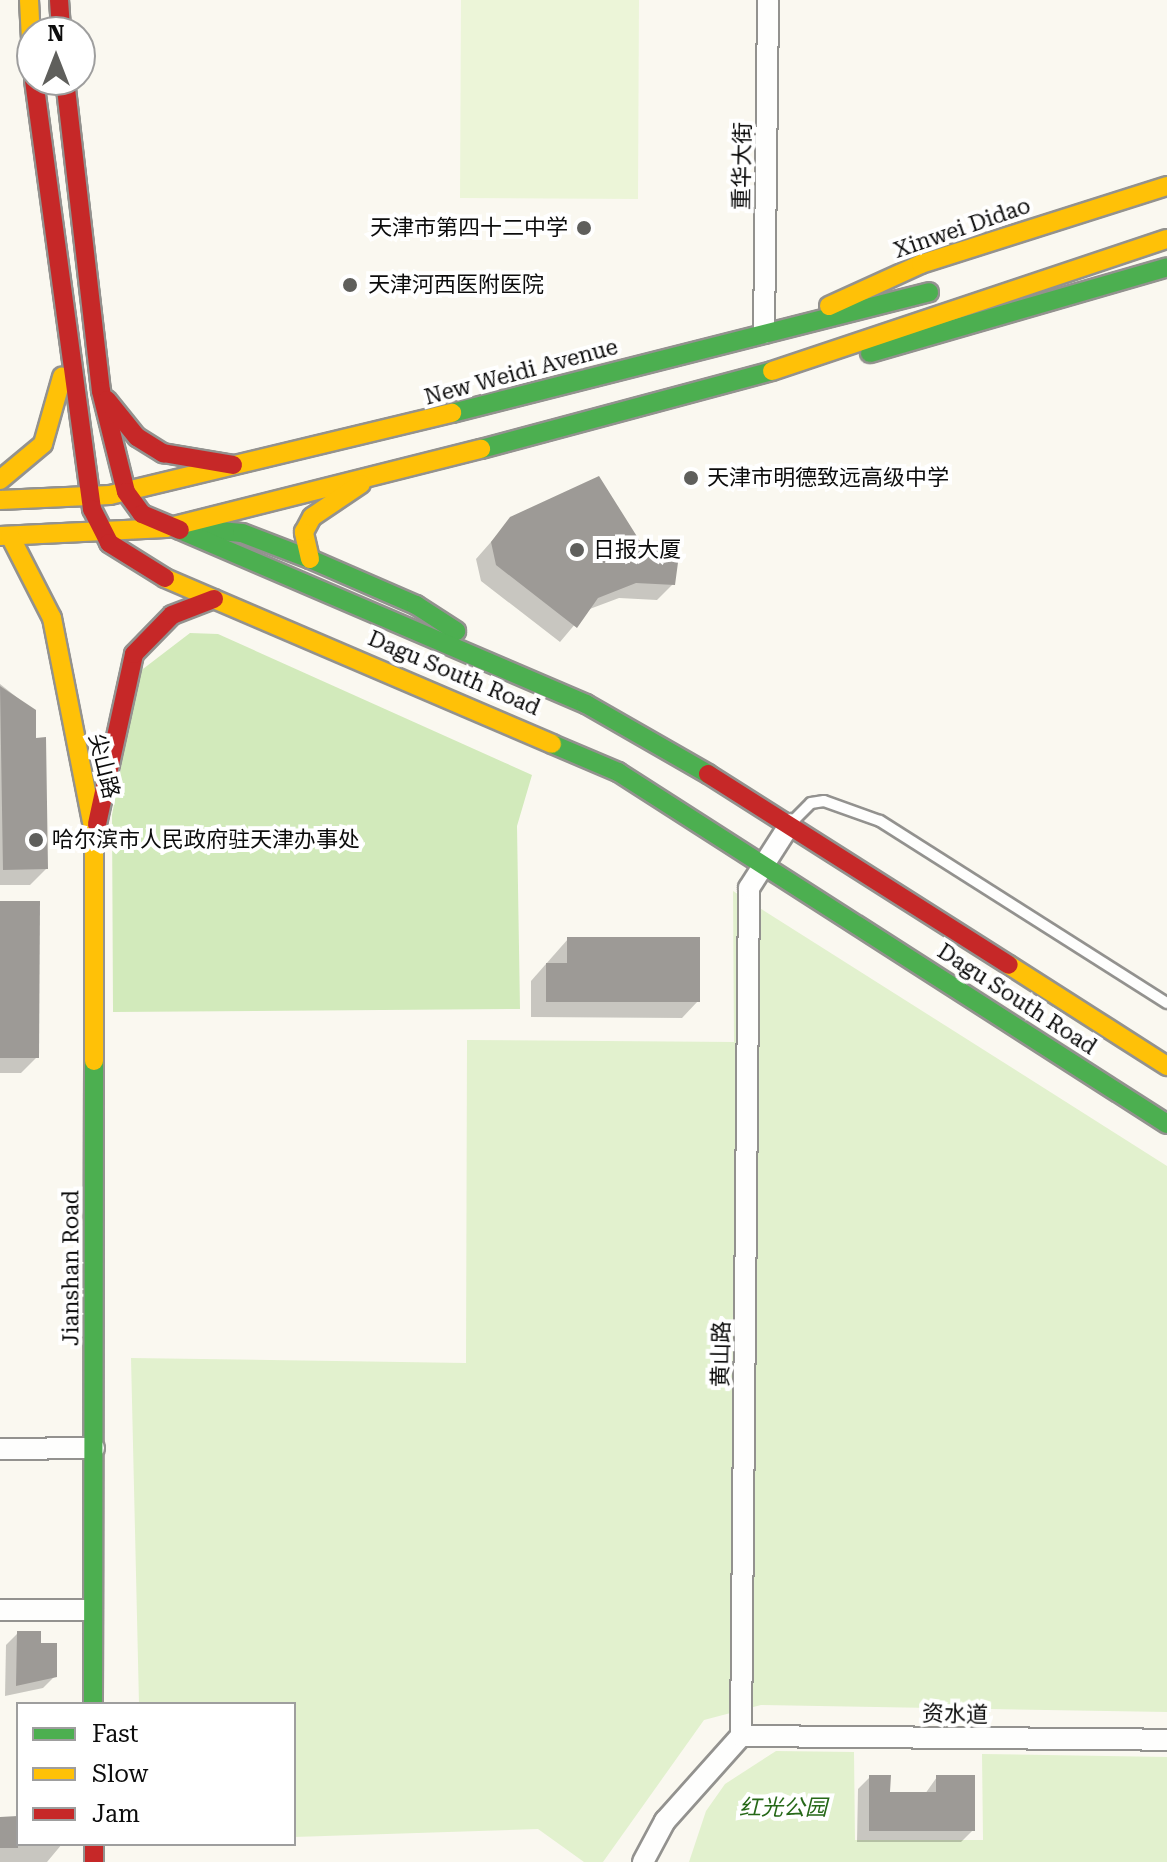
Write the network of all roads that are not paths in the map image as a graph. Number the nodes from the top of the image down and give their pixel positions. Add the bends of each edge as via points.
1 (768, 0) edge
2 (36, 96) edge
3 (67, 96) edge
4 (1167, 186) edge
5 (1167, 217) edge
6 (1107, 236) dead end
7 (1167, 239) edge
8 (1167, 267) edge
9 (935, 290) dead end
10 (771, 331) junction
11 (67, 346) junction
12 (790, 366) junction
13 (101, 391) junction
14 (244, 466) junction
15 (377, 475) junction
16 (0, 480) edge
17 (126, 492) junction
18 (89, 496) junction
19 (0, 500) edge
20 (166, 528) junction
21 (5, 536) edge
22 (103, 536) junction
23 (310, 559) junction
24 (214, 599) junction
25 (516, 670) junction
26 (790, 824) junction
27 (94, 833) junction
28 (764, 863) junction
29 (1167, 1003) edge
30 (1167, 1066) edge
31 (1167, 1124) edge
32 (94, 1448) junction
33 (0, 1449) edge
34 (0, 1610) edge
35 (92, 1610) junction
36 (93, 1702) edge
37 (741, 1736) junction
38 (1167, 1740) edge
39 (643, 1862) edge

1 - 10 street, 重华大街
2 - 11 main road
3 - 13 main road
4 - 10 main road, Xinwei Didao via 921,264
5 - 6 main road
7 - 12 main road via 933,312
8 - 12 main road via 940,338
9 - 10 main road, New Weidi Avenue
10 - 14 main road, New Weidi Avenue
11 - 16 main road via 52,429 33,457
11 - 18 main road
12 - 15 main road
13 - 14 main road via 125,426 163,453
13 - 17 main road
14 - 17 main road, New Weidi Avenue
15 - 20 main road
15 - 23 main road via 312,517 304,532
17 - 18 main road, New Weidi Avenue
17 - 20 main road, Dagu South Road
18 - 19 main road, New Weidi Avenue
18 - 22 main road
20 - 22 main road
20 - 23 main road via 242,533
20 - 25 main road, Dagu South Road
21 - 22 main road
21 - 27 main road, 尖山路 via 52,618
22 - 24 main road, Dagu South Road via 130,560
23 - 25 main road via 416,605
24 - 27 main road, 尖山路 via 172,615 134,654
24 - 28 main road, Dagu South Road via 578,752
25 - 26 main road, Dagu South Road
26 - 28 street, 黄山路
26 - 29 lane via 811,803 824,801 880,821
26 - 30 main road, Dagu South Road
27 - 32 main road, Jianshan Road
28 - 31 main road, Dagu South Road
28 - 37 street, 黄山路 via 749,888
32 - 33 street
32 - 35 main road, Jianshan Road
34 - 35 street
35 - 36 main road, Jianshan Road
37 - 38 street, 资水道
37 - 39 street via 665,1821

